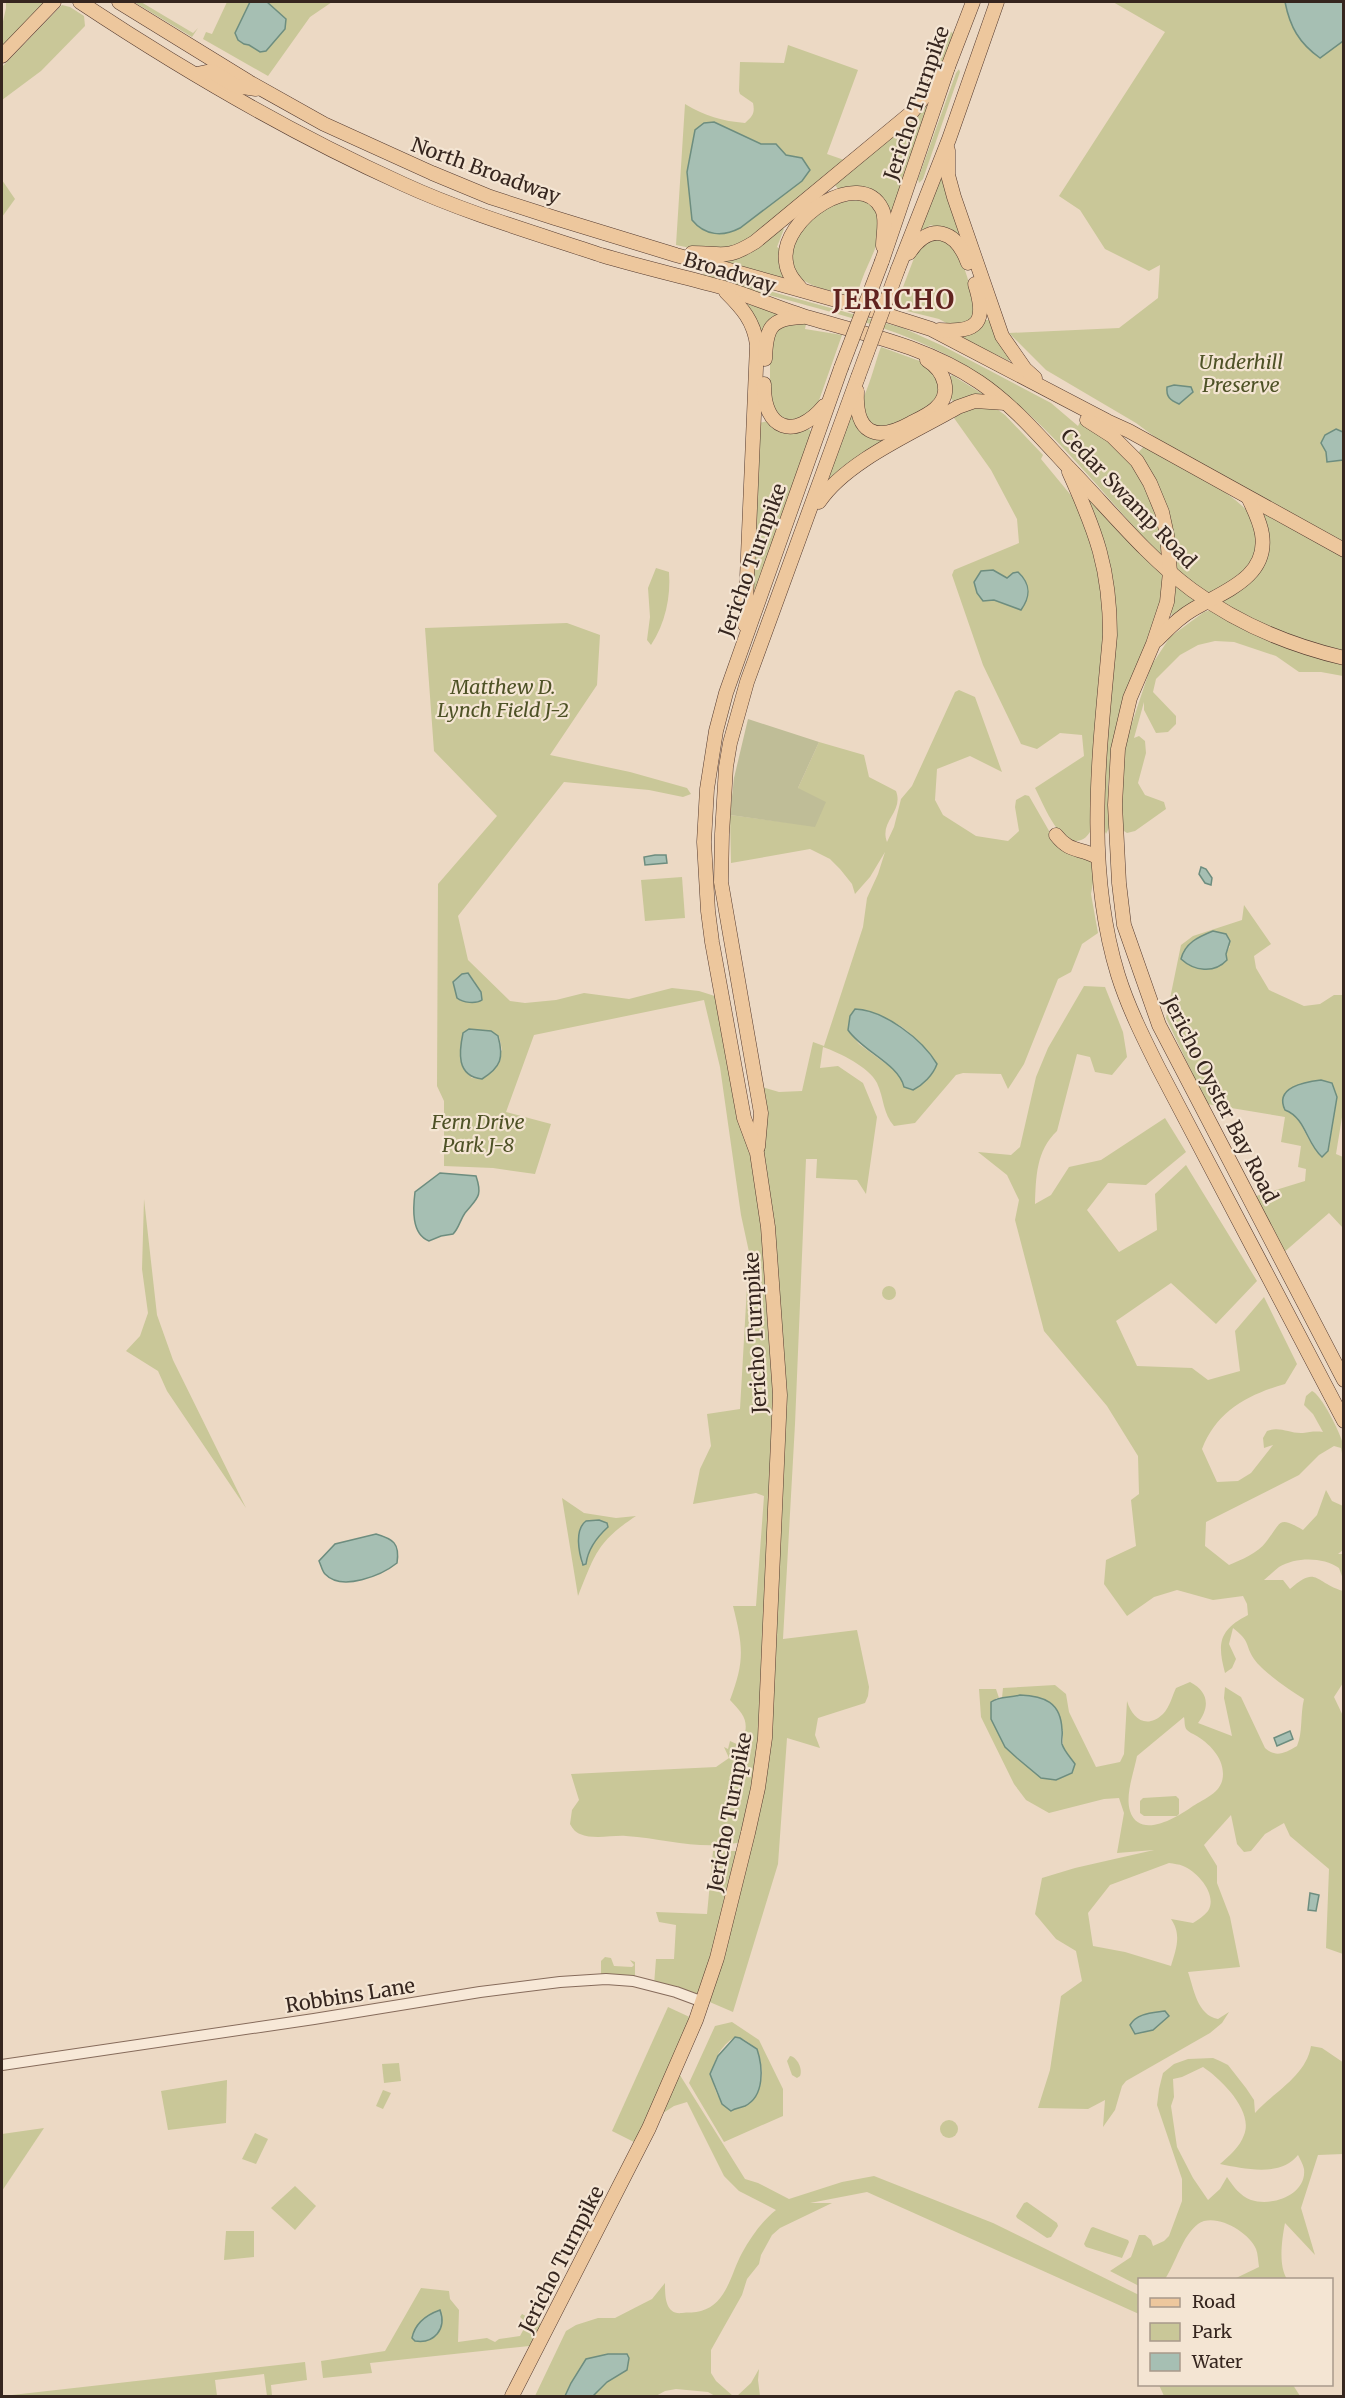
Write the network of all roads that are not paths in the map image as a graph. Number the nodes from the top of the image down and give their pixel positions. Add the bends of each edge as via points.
1 (54, 2) edge
2 (80, 2) edge
3 (119, 2) edge
4 (973, 2) edge
5 (981, 2) edge
6 (996, 4) edge
7 (103, 17) junction
8 (169, 34) junction
9 (2, 56) edge
10 (948, 67) junction
11 (197, 74) junction
12 (261, 89) junction
13 (949, 139) junction
14 (550, 238) joint
15 (676, 255) junction
16 (882, 261) junction
17 (898, 269) junction
18 (723, 288) junction
19 (802, 290) junction
20 (868, 309) junction
21 (808, 317) junction
22 (931, 329) junction
23 (900, 343) junction
24 (858, 377) junction
25 (1048, 389) junction
26 (831, 398) junction
27 (1005, 403) junction
28 (1064, 462) junction
29 (1249, 499) junction
30 (807, 521) junction
31 (1344, 550) edge
32 (1170, 572) junction
33 (1209, 601) junction
34 (744, 638) junction
35 (1154, 644) junction
36 (1344, 658) edge
37 (1056, 835) dead end
38 (1097, 857) junction
39 (1198, 1103) junction
40 (1181, 1112) junction
41 (757, 1152) junction
42 (1321, 1338) junction
43 (1304, 1347) junction
44 (1344, 1380) edge
45 (1344, 1421) edge
46 (703, 2002) junction
47 (2, 2065) edge
48 (512, 2397) edge

1 - 9 main road
2 - 7 main road, North Broadway
3 - 8 main road, North Broadway
4 - 10 main road, Jericho Turnpike
5 - 6 main road
6 - 13 main road, Jericho Turnpike
7 - 8 main road via 124,14 158,34
7 - 11 main road, North Broadway
8 - 12 main road, North Broadway
10 - 15 main road via 911,113 755,242 726,256 693,252
10 - 16 main road, Jericho Turnpike
11 - 12 main road via 211,70 236,86
11 - 14 main road, North Broadway via 305,136 406,185
12 - 15 main road, North Broadway via 364,144 479,193
13 - 17 main road, Jericho Turnpike
13 - 25 main road via 948,175 952,191 1002,336 1025,369
14 - 18 main road, Broadway
15 - 19 main road, North Broadway
16 - 19 main road via 884,216 879,205 858,194 837,196 807,214 790,239 785,261
16 - 26 main road, Jericho Turnpike, bridge
17 - 22 main road via 917,241 934,232 945,234 962,247 980,301 980,315 976,323 962,331
17 - 24 main road, Jericho Turnpike, bridge
18 - 21 main road, Broadway
18 - 34 main road via 753,325 757,345
19 - 20 main road, North Broadway
20 - 22 main road, Cedar Swamp Road
20 - 32 main road, Jericho Oyster Bay Road via 1037,391 1112,436 1137,461 1156,496 1167,535
21 - 23 main road, Broadway
21 - 26 main road via 777,321 769,329 765,406 776,421 800,427 814,419
22 - 25 main road, Cedar Swamp Road
23 - 24 main road via 940,370 945,390 936,409 894,432 878,433 859,418
23 - 27 main road, Cedar Swamp Road via 953,365
24 - 30 main road, Jericho Turnpike
25 - 29 main road, Cedar Swamp Road
26 - 34 main road, Jericho Turnpike
27 - 28 main road, Cedar Swamp Road
27 - 30 main road via 975,401 958,406 862,461 829,488
28 - 32 main road, Cedar Swamp Road
28 - 38 main road, Jericho Oyster Bay Road via 1098,540 1110,608 1097,799
29 - 31 main road, Cedar Swamp Road
29 - 33 main road via 1262,535 1258,561 1243,581
30 - 41 main road, Jericho Turnpike via 747,682 726,766 721,882 760,1113
32 - 33 main road, Cedar Swamp Road
32 - 35 main road, Jericho Oyster Bay Road via 1167,602
33 - 35 main road via 1172,624
33 - 36 main road, Cedar Swamp Road via 1296,645
34 - 41 main road, Jericho Turnpike via 716,731 704,842 712,942 744,1119
35 - 39 main road, Jericho Oyster Bay Road via 1130,698 1118,749 1115,806 1119,883 1124,925 1146,994
37 - 38 main road via 1068,848
38 - 40 main road, Jericho Oyster Bay Road via 1118,973 1138,1027
39 - 40 main road
39 - 42 main road, Jericho Oyster Bay Road
40 - 43 main road, Jericho Oyster Bay Road
41 - 46 main road, Jericho Turnpike via 768,1227 780,1395 767,1713 758,1788
42 - 43 main road
42 - 44 main road, Jericho Oyster Bay Road
43 - 45 main road, Jericho Oyster Bay Road
46 - 47 street, Robbins Lane via 640,1982 560,1982
46 - 48 main road, Jericho Turnpike via 649,2128

